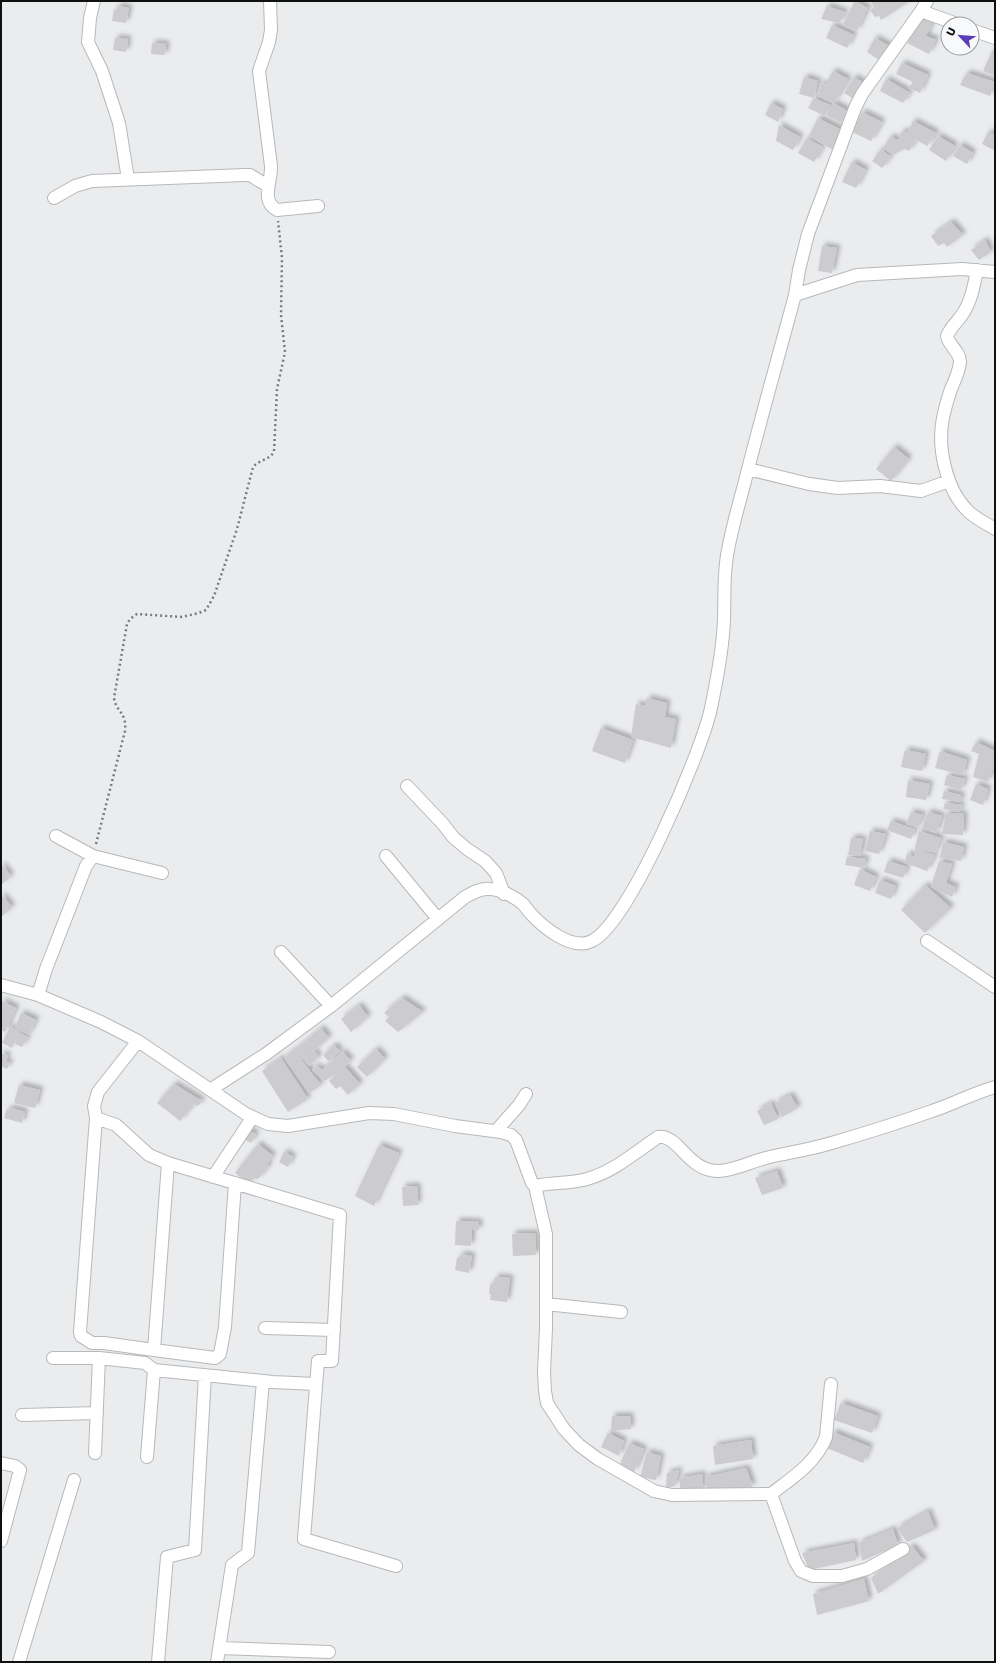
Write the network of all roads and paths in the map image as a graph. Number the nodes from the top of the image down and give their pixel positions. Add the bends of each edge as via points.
1 (94, 1) edge
2 (270, 1) edge
3 (924, 6) edge
4 (942, 16) edge
5 (980, 33) edge
6 (995, 38) edge
7 (128, 179) junction
8 (268, 186) junction
9 (54, 198) dead end
10 (318, 206) dead end
11 (277, 210) junction
12 (977, 270) junction
13 (995, 272) edge
14 (796, 295) junction
15 (748, 469) junction
16 (949, 481) junction
17 (995, 528) edge
18 (407, 786) dead end
19 (56, 836) dead end
20 (93, 856) junction
21 (386, 856) dead end
22 (162, 873) dead end
23 (504, 894) junction
24 (438, 919) junction
25 (927, 941) dead end
26 (281, 952) dead end
27 (1, 985) edge
28 (995, 987) edge
29 (38, 995) junction
30 (331, 1006) junction
31 (138, 1041) junction
32 (995, 1087) edge
33 (210, 1090) junction
34 (526, 1094) dead end
35 (96, 1118) junction
36 (252, 1118) junction
37 (496, 1131) junction
38 (168, 1162) junction
39 (213, 1177) junction
40 (235, 1183) junction
41 (535, 1186) junction
42 (546, 1304) junction
43 (620, 1312) dead end
44 (265, 1328) dead end
45 (334, 1330) junction
46 (154, 1350) junction
47 (53, 1358) dead end
48 (99, 1358) junction
49 (154, 1370) junction
50 (205, 1375) junction
51 (263, 1381) junction
52 (316, 1384) junction
53 (831, 1384) dead end
54 (97, 1413) junction
55 (22, 1415) dead end
56 (96, 1453) dead end
57 (147, 1456) dead end
58 (1, 1463) edge
59 (74, 1480) dead end
60 (771, 1494) junction
61 (1, 1541) edge
62 (903, 1549) dead end
63 (396, 1566) dead end
64 (219, 1648) junction
65 (329, 1652) dead end
66 (19, 1662) edge
67 (158, 1662) edge
68 (217, 1662) edge

1 - 7 street via 88,42 102,71 119,123
2 - 8 street via 269,42 258,71 272,173
3 - 4 street
3 - 14 street via 862,94 855,108 808,234
5 - 6 street
7 - 8 street via 250,175
7 - 9 street via 83,183
8 - 11 street via 268,201
10 - 11 street
11 - 20 path via 282,258 281,321 285,352 277,384 274,452 269,458 252,466 237,529 214,596 206,610 182,617 138,614 127,624 114,698 124,717 125,731
12 - 13 street
12 - 14 street via 962,268 857,275
12 - 16 street via 969,301 947,336 960,360 958,375 951,388 943,418 941,437
14 - 15 street
15 - 16 street via 809,484 838,488 880,486 921,491
15 - 23 street via 728,549 724,588 724,632 710,711 673,811 641,875 619,911 600,935 593,941 579,944 558,936 534,918 514,897
16 - 17 street via 967,511
18 - 23 street via 453,837 485,861 496,873
19 - 20 street
20 - 22 street
20 - 29 street via 86,866
21 - 24 street
23 - 24 street via 489,889 473,893
24 - 30 street
25 - 28 street
26 - 30 street
27 - 29 street
29 - 31 street
30 - 33 street via 266,1054
31 - 33 street
31 - 35 street via 98,1092 94,1106
32 - 41 street via 934,1110 828,1144 764,1158 731,1169 718,1171 700,1167 662,1136 610,1170 588,1179
33 - 36 street
34 - 37 street via 520,1105
35 - 38 street via 116,1125 149,1155
35 - 46 street via 80,1335 92,1344 104,1343
36 - 37 street via 268,1124 288,1126 369,1113 394,1114
36 - 39 street
37 - 41 street via 514,1137
38 - 39 street
38 - 46 street
39 - 40 street
40 - 45 street via 340,1216
40 - 46 street via 222,1351 215,1358
41 - 42 street via 546,1234
42 - 43 street
42 - 60 street via 544,1372 547,1403 564,1429 579,1444 598,1459 654,1491 665,1494
44 - 45 street
45 - 52 street via 332,1361 318,1361
47 - 48 street
48 - 49 street via 145,1363
48 - 54 street
49 - 50 street
49 - 57 street
50 - 51 street
50 - 67 street via 196,1550 167,1557
51 - 52 street
51 - 64 street via 248,1553 232,1565
52 - 63 street via 304,1539
53 - 60 street via 824,1443 803,1470
54 - 55 street
54 - 56 street
58 - 61 street via 15,1466 20,1470
59 - 66 street
60 - 62 street via 795,1561 801,1571 807,1574 842,1576 866,1569
64 - 65 street
64 - 68 street

